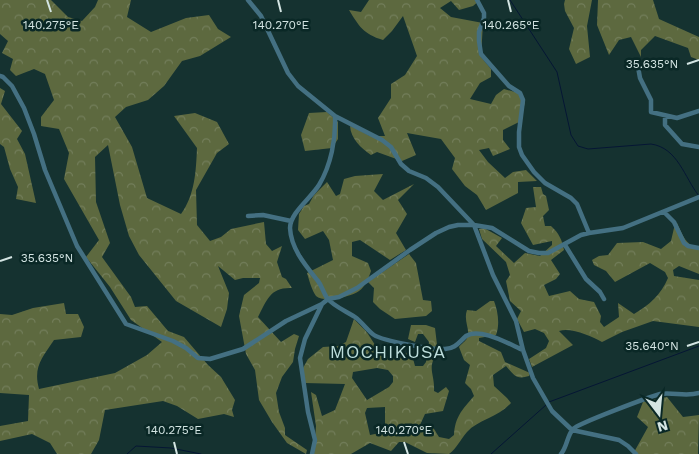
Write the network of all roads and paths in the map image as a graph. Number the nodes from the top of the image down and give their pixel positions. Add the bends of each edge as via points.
1 (248, 0) edge
2 (478, 0) edge
3 (637, 61) dead end
4 (0, 76) edge
5 (699, 111) edge
6 (335, 116) junction
7 (665, 116) junction
8 (699, 147) edge
9 (699, 197) edge
10 (664, 212) junction
11 (248, 216) dead end
12 (291, 220) junction
13 (474, 225) junction
14 (589, 233) junction
15 (565, 244) junction
16 (699, 248) edge
17 (328, 299) junction
18 (604, 299) dead end
19 (322, 304) junction
20 (523, 350) junction
21 (699, 393) edge
22 (572, 430) junction
23 (312, 454) edge
24 (561, 454) edge
25 (636, 454) edge

1 - 6 street via 261,16 292,79
2 - 14 street via 484,13 479,32 481,54 509,86 520,93 523,100 518,132 522,155 546,183 577,204
3 - 7 street via 640,78 651,100 651,112
4 - 19 street via 12,86 24,108 45,170 77,246 126,324 173,341 198,358 210,359 243,349 286,321
5 - 7 street via 678,118
6 - 12 street via 335,133 324,177
6 - 13 street via 382,140 392,148 401,164 438,187
7 - 8 street via 665,125 682,144
9 - 10 street
10 - 14 street via 623,228
10 - 16 street via 674,222 684,243
11 - 12 street
12 - 17 street via 290,229 296,248
13 - 15 street via 492,228 529,251 548,253
13 - 17 street via 449,227 436,233 357,288
13 - 20 street via 493,275 516,320
14 - 15 street
15 - 18 street via 586,279
17 - 19 street
17 - 20 street via 367,326 374,335 386,339 434,350 454,348 474,333
19 - 23 street via 305,339 300,358 315,440
20 - 22 street via 552,411
21 - 22 street via 646,398
22 - 24 street
22 - 25 street via 620,440

